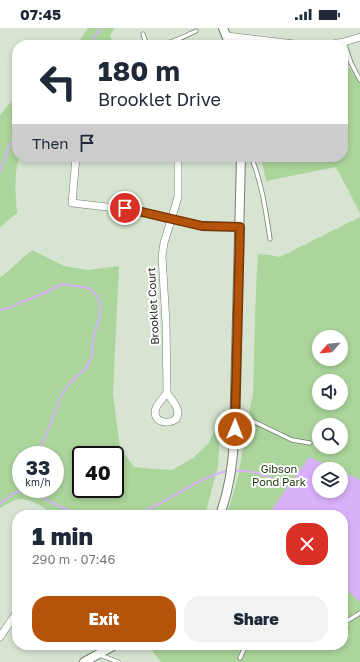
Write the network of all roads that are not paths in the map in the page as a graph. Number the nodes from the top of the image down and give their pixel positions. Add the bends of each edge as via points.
1 (196, 31) dead end
2 (225, 32) edge
3 (143, 34) dead end
4 (360, 37) edge
5 (145, 40) edge
6 (175, 40) edge
7 (273, 40) edge
8 (348, 41) edge
9 (348, 54) edge
10 (360, 80) edge
11 (76, 162) edge
12 (178, 162) edge
13 (241, 162) edge
14 (253, 162) edge
15 (171, 220) junction
16 (240, 227) junction
17 (270, 239) dead end
18 (167, 393) dead end
19 (235, 412) junction
20 (310, 443) dead end
21 (222, 510) edge
22 (360, 613) edge
23 (12, 619) edge
24 (348, 620) edge
25 (0, 637) edge
26 (106, 650) edge
27 (244, 650) edge
28 (99, 654) junction
29 (240, 658) dead end
30 (84, 662) edge
31 (118, 662) edge

1 - 6 lane
2 - 7 street
3 - 5 lane
4 - 8 street
9 - 10 lane
11 - 15 street via 72,203 134,210
12 - 15 street, Brooklet Court via 178,197
13 - 16 street
14 - 17 lane via 263,197
15 - 16 street via 202,226
15 - 18 street, Brooklet Court via 162,256
16 - 19 street
19 - 20 lane via 292,440
19 - 21 street via 231,471
22 - 24 lane
23 - 25 street
26 - 28 street
27 - 29 lane
28 - 30 street
28 - 31 lane

